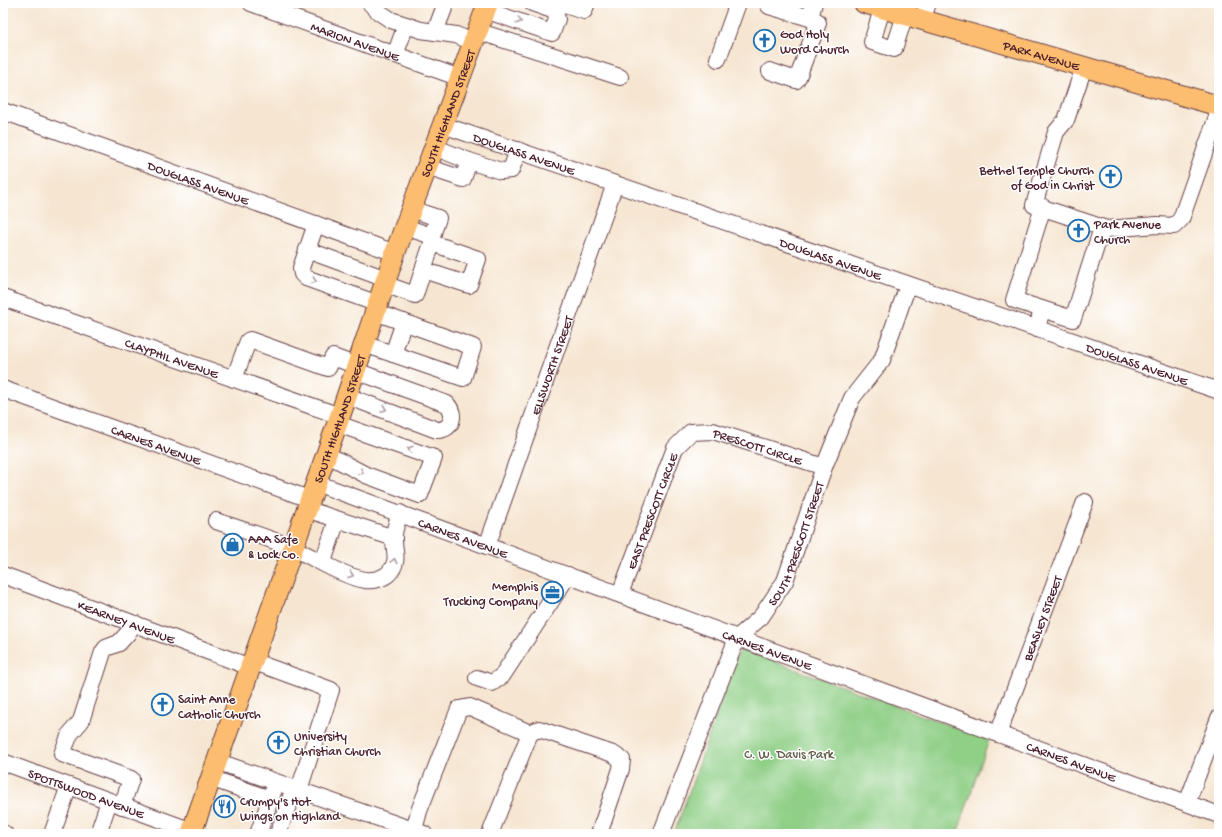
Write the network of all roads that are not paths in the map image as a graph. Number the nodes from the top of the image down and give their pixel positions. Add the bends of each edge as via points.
1 (251, 3) edge
2 (370, 3) edge
3 (446, 3) edge
4 (532, 3) edge
5 (738, 3) edge
6 (864, 3) edge
7 (486, 6) edge
8 (769, 6) dead end
9 (557, 7) edge
10 (586, 7) edge
11 (812, 10) edge
12 (902, 10) edge
13 (406, 25) junction
14 (435, 32) junction
15 (475, 36) junction
16 (395, 55) junction
17 (718, 59) dead end
18 (1084, 67) junction
19 (770, 71) dead end
20 (620, 77) dead end
21 (460, 78) junction
22 (1219, 106) edge
23 (3, 111) edge
24 (1219, 111) edge
25 (442, 125) junction
26 (434, 148) junction
27 (518, 150) junction
28 (469, 161) junction
29 (427, 167) junction
30 (615, 184) junction
31 (1043, 207) junction
32 (408, 218) junction
33 (316, 224) junction
34 (1102, 228) junction
35 (432, 240) junction
36 (307, 250) junction
37 (395, 253) junction
38 (424, 270) junction
39 (385, 282) junction
40 (908, 284) junction
41 (3, 298) edge
42 (376, 308) junction
43 (1042, 309) junction
44 (404, 322) junction
45 (1037, 329) junction
46 (364, 344) junction
47 (393, 354) junction
48 (356, 368) junction
49 (234, 379) junction
50 (3, 389) edge
51 (1219, 391) edge
52 (347, 396) junction
53 (339, 420) junction
54 (691, 432) joint
55 (326, 454) junction
56 (824, 467) junction
57 (310, 497) junction
58 (1085, 502) dead end
59 (400, 513) junction
60 (337, 520) junction
61 (216, 521) dead end
62 (394, 538) junction
63 (487, 546) junction
64 (292, 548) junction
65 (323, 562) junction
66 (3, 575) edge
67 (568, 575) junction
68 (620, 594) junction
69 (136, 624) junction
70 (737, 638) junction
71 (251, 664) junction
72 (477, 678) dead end
73 (1219, 718) edge
74 (530, 733) junction
75 (998, 734) junction
76 (3, 762) edge
77 (213, 769) junction
78 (276, 782) junction
79 (69, 786) junction
80 (296, 789) junction
81 (270, 799) junction
82 (116, 803) junction
83 (1187, 803) junction
84 (1219, 815) edge
85 (395, 829) edge
86 (419, 832) edge
87 (192, 833) edge
88 (52, 834) edge
89 (98, 834) edge
90 (258, 834) edge
91 (278, 834) edge
92 (490, 834) edge
93 (599, 834) edge
94 (661, 834) edge

1 - 16 street, MARION AVENUE
2 - 13 street via 391,20
3 - 14 street
4 - 9 street
5 - 17 street
6 - 12 main road, PARK AVENUE
7 -> 9 street via 552,33 557,19
7 - 15 main road, SOUTH HIGHLAND STREET
8 - 11 street
9 - 10 street
11 - 19 street via 818,23 796,80
12 - 18 main road, PARK AVENUE
13 - 14 street
13 - 16 street
14 - 15 street
15 - 20 street
15 - 21 main road, SOUTH HIGHLAND STREET
16 - 21 street, MARION AVENUE
18 - 22 main road, PARK AVENUE
18 - 31 street via 1066,120 1056,132 1036,197 1034,204
21 - 25 main road, SOUTH HIGHLAND STREET
23 - 33 street, DOUGLASS AVENUE
24 - 34 street via 1181,219 1174,226
25 - 26 main road, SOUTH HIGHLAND STREET
25 - 27 street, DOUGLASS AVENUE
26 - 28 street
26 - 29 main road, SOUTH HIGHLAND STREET
27 - 28 street via 511,170 501,171
27 - 30 street, DOUGLASS AVENUE
28 - 29 street via 463,179
29 - 32 main road, SOUTH HIGHLAND STREET
30 - 40 street, DOUGLASS AVENUE
30 - 63 street, ELLSWORTH STREET
31 - 34 street
31 - 43 street via 1014,300
32 - 35 street
32 - 37 main road, SOUTH HIGHLAND STREET
33 - 36 street
33 - 37 street, DOUGLASS AVENUE
34 - 43 street via 1073,319
35 - 38 street
35 - 38 street via 478,259 469,285
36 - 39 street
36 -> 42 street via 301,268 306,278
37 - 39 main road, SOUTH HIGHLAND STREET
38 - 39 street via 415,295
39 - 42 main road, SOUTH HIGHLAND STREET
40 - 45 street, DOUGLASS AVENUE
40 - 56 street, SOUTH PRESCOTT STREET via 882,360 852,398
41 - 49 street, CLAYPHIL AVENUE
42 - 44 street
42 - 46 main road, SOUTH HIGHLAND STREET
43 - 45 street
44 - 47 street
44 - 47 street via 473,347 463,378
45 - 51 street, DOUGLASS AVENUE
46 - 47 street
46 - 48 main road, SOUTH HIGHLAND STREET
48 - 49 street via 333,357 328,368 250,340
48 - 52 main road, SOUTH HIGHLAND STREET
52 -> 48 street via 437,430 443,430 452,422 451,409 447,404
49 - 53 street, CLAYPHIL AVENUE
50 - 57 street, CARNES AVENUE
52 - 53 main road, SOUTH HIGHLAND STREET
53 - 55 main road, SOUTH HIGHLAND STREET
55 -> 53 street, CLAYPHIL AVENUE via 366,475 420,495 434,458
54 - 56 street, PRESCOTT CIRCLE via 713,431
54 - 68 street, EAST PRESCOTT CIRCLE via 675,448
55 - 57 main road, SOUTH HIGHLAND STREET
56 - 70 street, SOUTH PRESCOTT STREET via 785,582 761,617
57 - 59 street, CARNES AVENUE
57 - 60 street
57 - 64 main road, SOUTH HIGHLAND STREET
58 - 75 street, BEASLEY STREET
59 - 62 street
59 - 63 street, CARNES AVENUE
60 - 62 street
60 - 65 street
61 - 64 street
65 -> 62 street via 334,569 365,580 381,579 395,564
63 - 67 street, CARNES AVENUE
64 - 65 street
64 - 71 main road, SOUTH HIGHLAND STREET
66 - 69 street, KEARNEY AVENUE
67 - 68 street, CARNES AVENUE
67 - 72 street via 502,676 492,683
68 - 70 street, CARNES AVENUE
69 - 71 street, KEARNEY AVENUE
69 - 82 street via 119,643 106,648 103,652 80,721 70,734 62,754 131,779
70 - 75 street, CARNES AVENUE
70 - 94 street, SOUTH PRESCOTT STREET
71 - 77 main road, SOUTH HIGHLAND STREET
71 - 80 street, KEARNEY AVENUE via 331,690
73 - 83 street
74 - 86 street via 470,707 459,709 419,811
74 - 92 street
74 - 93 street via 542,729 613,754 622,760
75 - 83 street, CARNES AVENUE
76 - 79 street, SPOTTSWOOD AVENUE
77 - 78 street
77 - 81 street
77 - 87 main road, SOUTH HIGHLAND STREET
78 - 80 street
78 - 81 street
79 - 82 street, SPOTTSWOOD AVENUE
79 - 88 street
80 - 85 street
80 - 91 street
81 - 90 street
82 - 87 street, SPOTTSWOOD AVENUE
82 - 89 street
83 - 84 street, CARNES AVENUE
85 - 86 street

